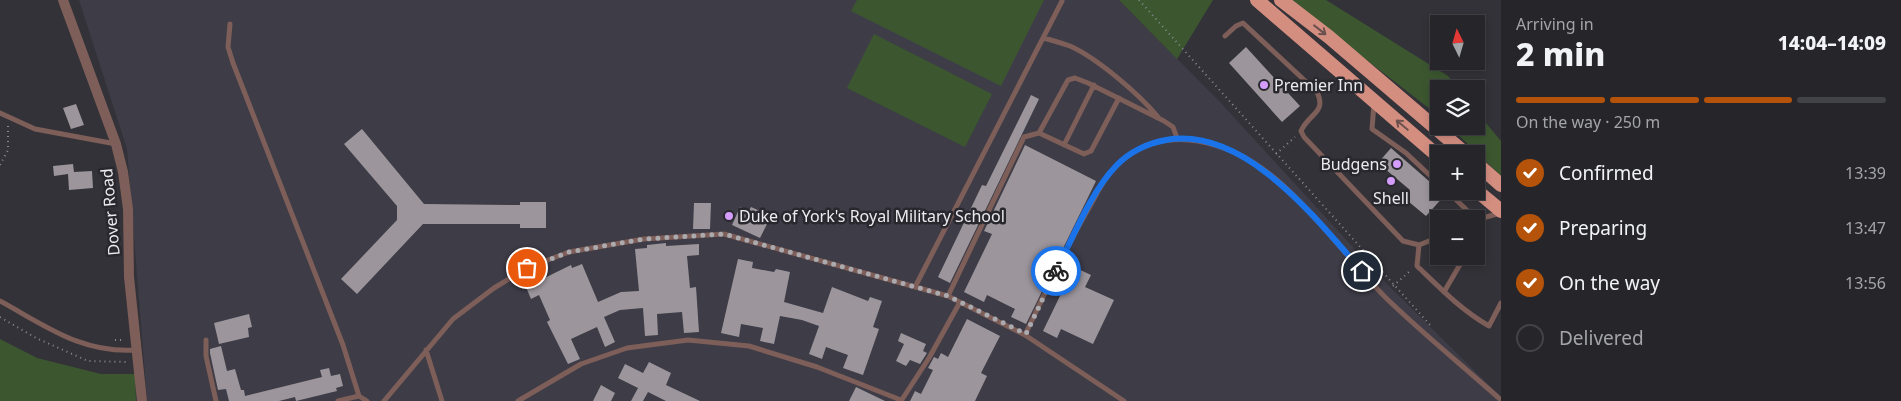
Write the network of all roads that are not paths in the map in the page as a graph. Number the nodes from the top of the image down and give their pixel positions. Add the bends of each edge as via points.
1 (63, 0) edge
2 (1257, 0) edge
3 (1282, 0) edge
4 (1062, 1) dead end
5 (230, 24) dead end
6 (1225, 36) dead end
7 (1043, 38) junction
8 (1094, 85) junction
9 (1119, 98) junction
10 (1375, 102) junction
11 (0, 113) edge
12 (1160, 119) junction
13 (1039, 133) junction
14 (1177, 138) junction
15 (116, 144) junction
16 (1064, 145) junction
17 (1455, 145) edge
18 (1430, 149) edge
19 (1485, 171) edge
20 (1430, 176) edge
21 (1501, 184) edge
22 (1485, 198) edge
23 (1456, 200) edge
24 (1467, 210) edge
25 (1501, 212) edge
26 (1485, 216) edge
27 (1430, 240) edge
28 (1419, 244) junction
29 (1460, 265) edge
30 (915, 287) junction
31 (1444, 292) junction
32 (948, 296) junction
33 (0, 301) edge
34 (960, 302) junction
35 (1501, 303) edge
36 (1026, 334) junction
37 (206, 340) dead end
38 (137, 350) junction
39 (426, 350) junction
40 (360, 396) junction
41 (1501, 400) edge
42 (142, 401) edge
43 (216, 401) edge
44 (338, 401) edge
45 (367, 401) edge
46 (384, 401) edge
47 (442, 401) edge
48 (518, 401) edge
49 (901, 401) edge
50 (1124, 401) edge

1 - 15 street, Dover Road
2 - 10 highway
3 -> 17 highway
4 - 7 lane
5 - 40 lane via 228,47
6 - 28 lane via 1243,23 1317,92 1320,108 1304,125 1304,137 1403,241
7 - 12 lane via 1071,46 1116,77
7 - 30 lane
8 - 9 lane
8 - 13 lane via 1075,78 1068,80
8 - 16 lane
9 - 12 lane
9 - 16 lane via 1092,151 1084,154
18 -> 10 highway
10 - 20 lane via 1372,129 1406,153
11 - 15 lane via 35,129
12 - 14 lane via 1173,128
13 - 16 lane
13 - 32 lane via 1024,137
14 - 36 lane via 1140,148 1117,165 1104,180
14 - 41 lane via 1201,140 1226,149 1277,180 1386,297
15 - 38 street, Dover Road via 128,209 129,277
19 - 21 highway
22 - 25 highway
23 - 24 lane
25 - 26 lane
27 - 28 lane
28 - 31 lane via 1417,266
29 - 31 lane
30 - 32 lane
30 - 39 lane via 724,234 644,239 569,252 527,268 453,319
31 - 35 lane via 1488,326
32 - 34 lane
33 - 38 lane via 72,340 96,349
34 - 36 lane
34 - 49 lane
36 - 50 lane
37 - 43 lane via 206,356
38 - 42 street, Dover Road
39 - 46 lane
39 - 47 lane
40 - 44 lane
40 - 45 lane
48 - 49 lane via 581,364 627,348 688,340 748,346 817,367

